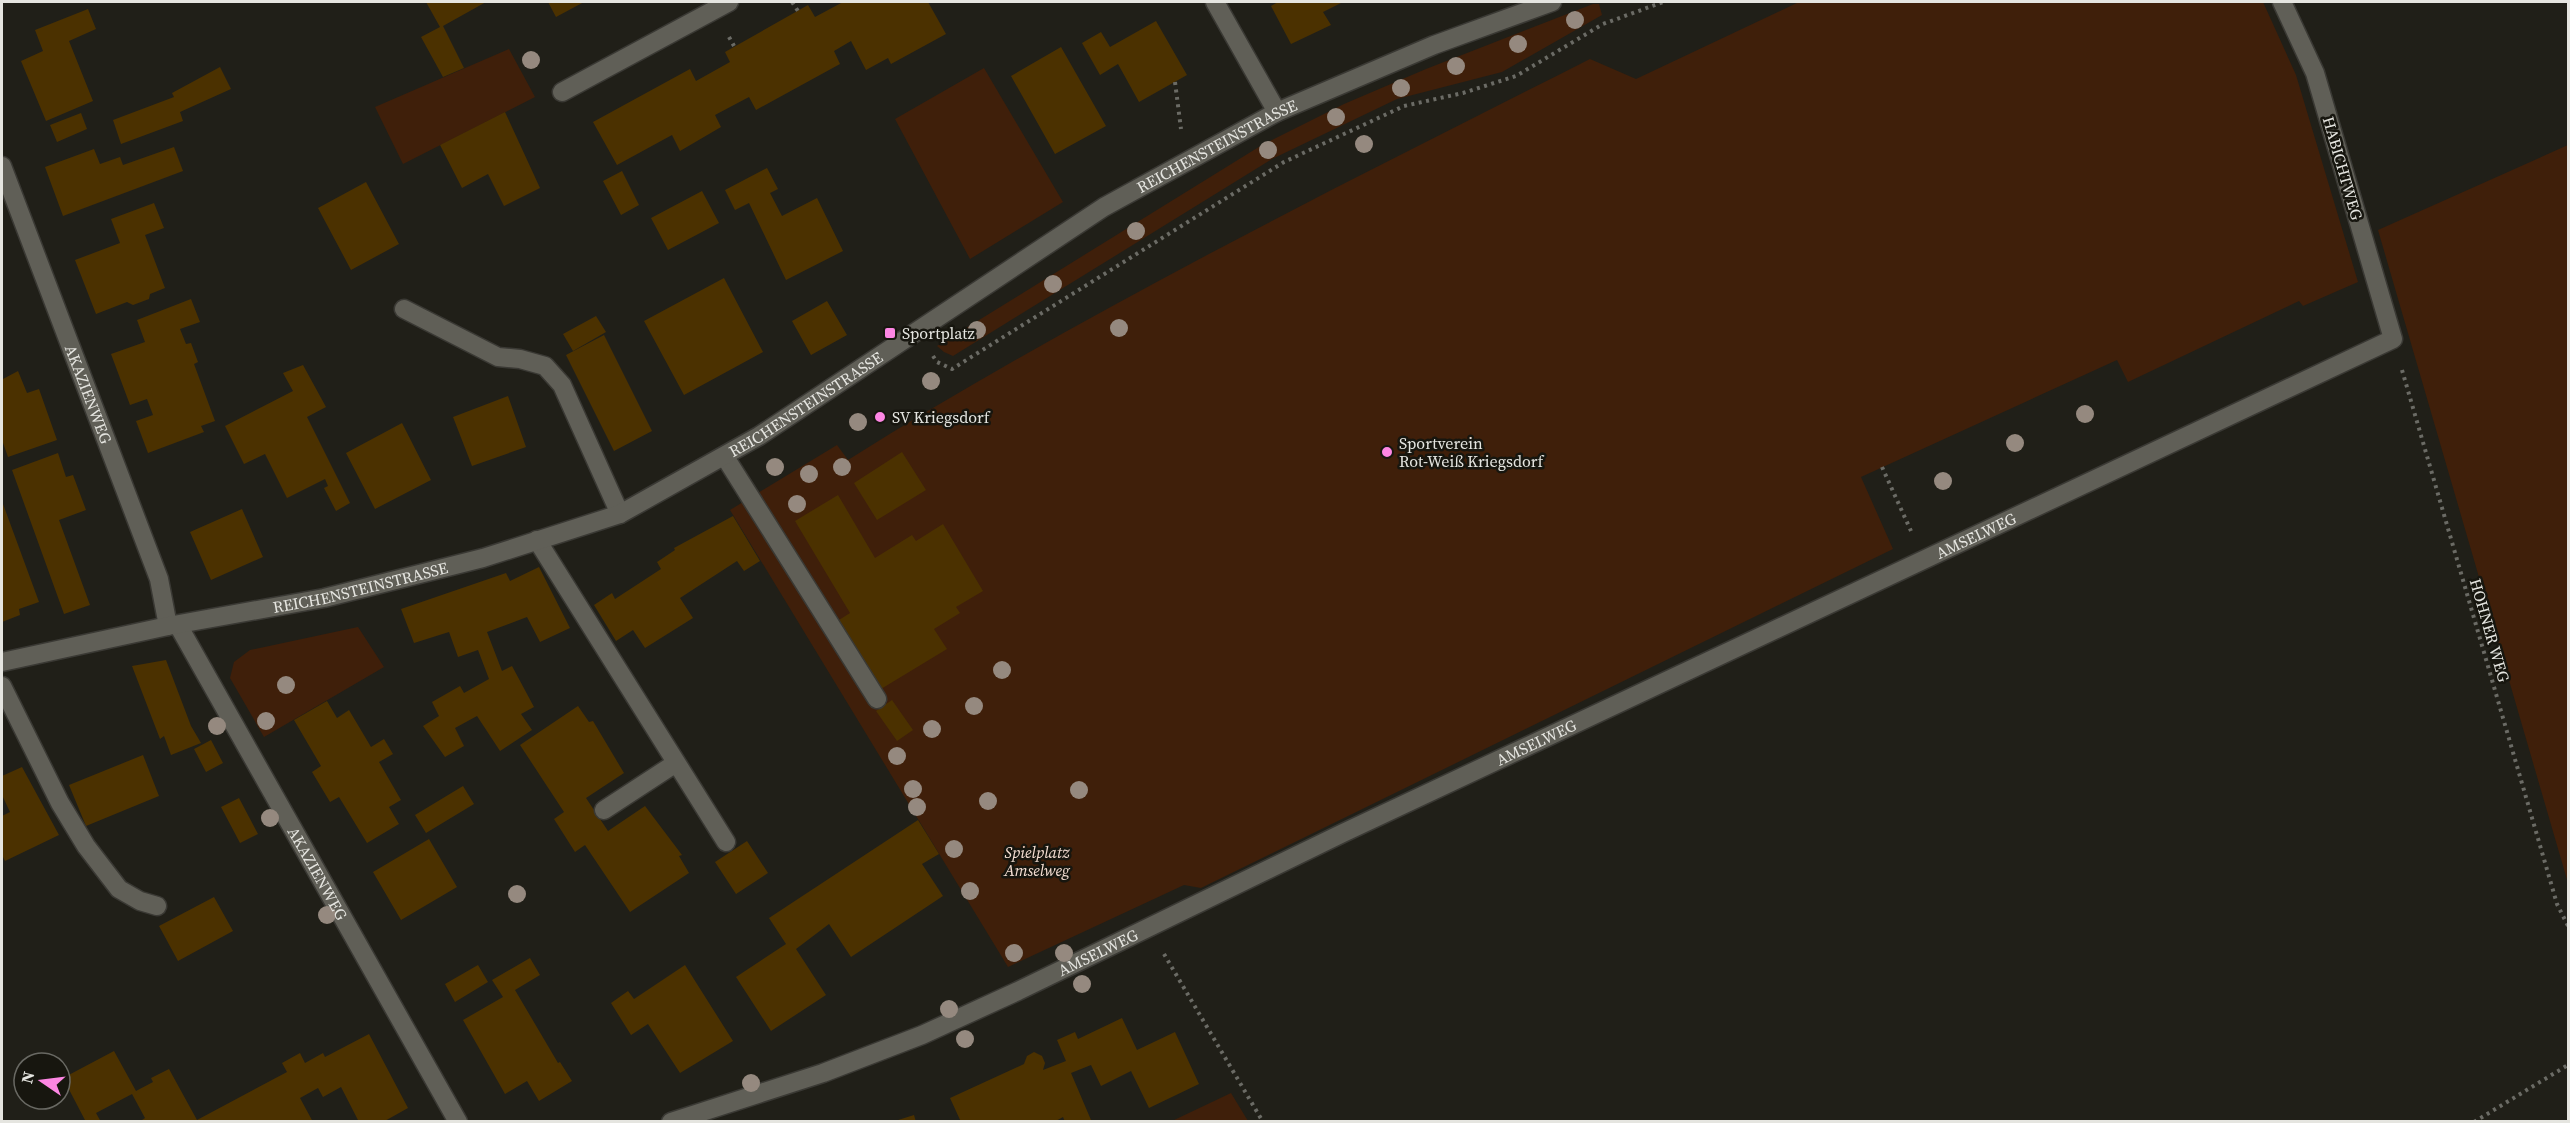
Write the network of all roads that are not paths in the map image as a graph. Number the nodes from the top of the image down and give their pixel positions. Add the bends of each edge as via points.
1 (729, 2) edge
2 (1215, 2) edge
3 (1552, 2) edge
4 (2282, 2) edge
5 (562, 93) dead end
6 (1277, 112) junction
7 (2, 166) edge
8 (404, 309) dead end
9 (2393, 339) joint
10 (725, 457) junction
11 (620, 514) junction
12 (537, 540) junction
13 (173, 626) junction
14 (2, 662) edge
15 (2, 686) edge
16 (877, 699) dead end
17 (676, 763) junction
18 (604, 810) dead end
19 (726, 842) dead end
20 (157, 906) dead end
21 (458, 1122) edge
22 (671, 1122) edge

1 - 5 street
2 - 6 street
3 - 6 street, REICHENSTEINSTRASSE via 1434,45
4 - 9 street, HABICHTWEG via 2315,73
6 - 10 street, REICHENSTEINSTRASSE via 1104,207
7 - 13 street, AKAZIENWEG via 159,579
8 - 11 street via 498,357 545,366 562,385
9 - 22 street, AMSELWEG via 922,1035 823,1073
10 - 11 street, REICHENSTEINSTRASSE
10 - 16 street
11 - 12 street, REICHENSTEINSTRASSE
12 - 13 street, REICHENSTEINSTRASSE via 483,558 324,598
12 - 17 street
13 - 14 street, REICHENSTEINSTRASSE
13 - 21 street, AKAZIENWEG
15 - 20 street via 60,803 86,846 119,889
17 - 18 street
17 - 19 street

